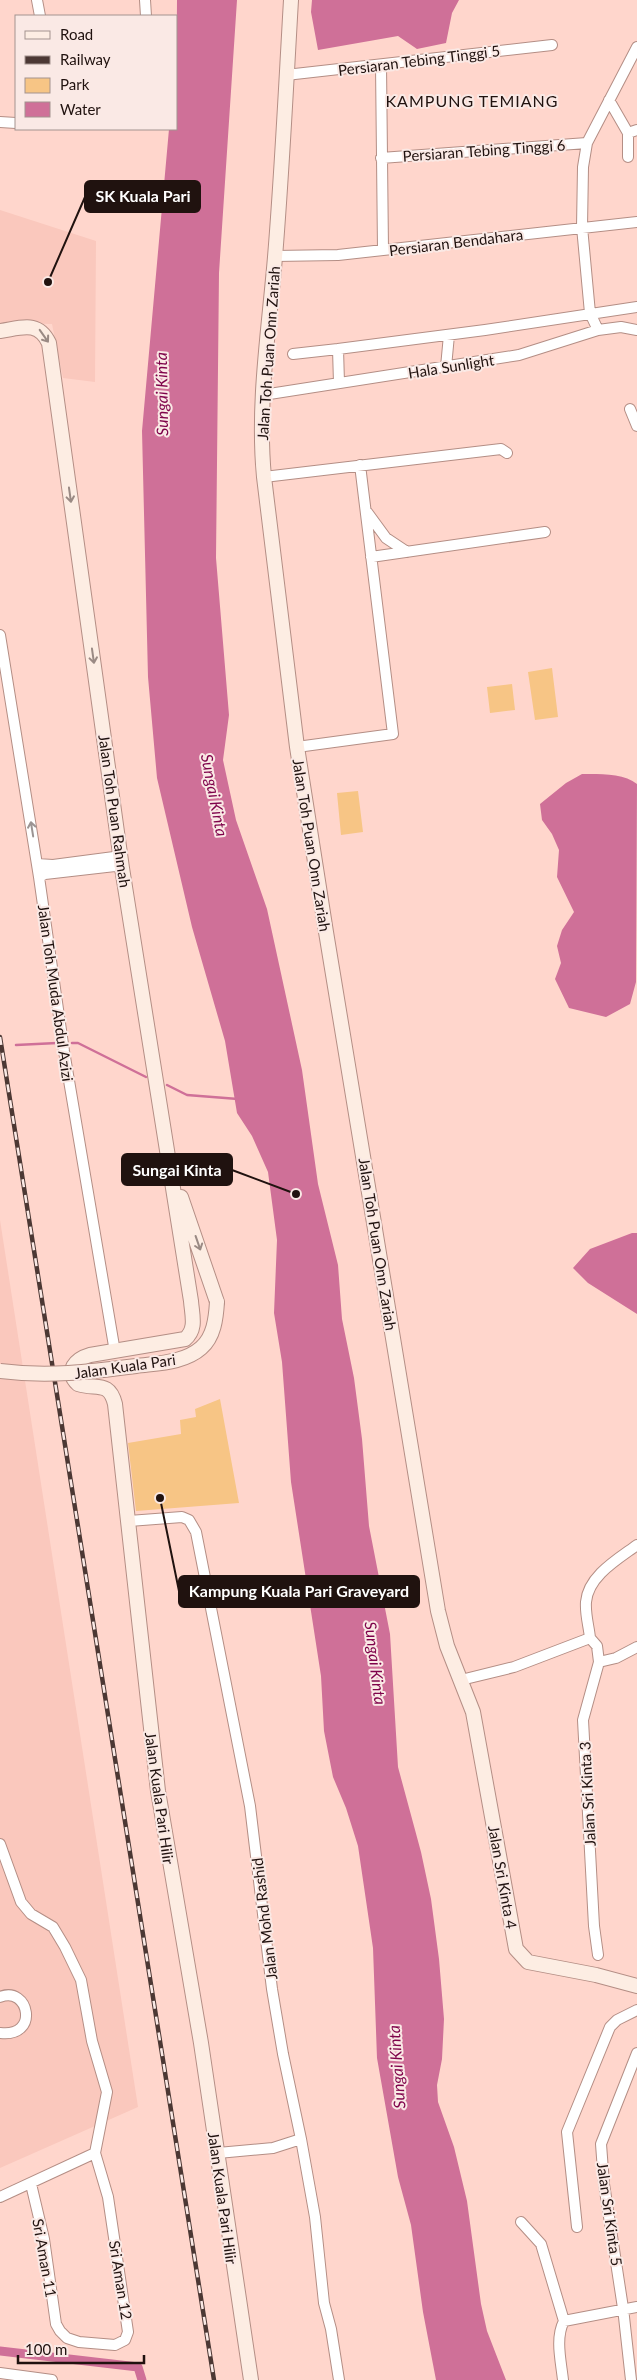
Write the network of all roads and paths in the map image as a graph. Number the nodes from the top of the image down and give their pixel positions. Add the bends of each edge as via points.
1 (37, 0) edge
2 (145, 0) edge
3 (291, 0) edge
4 (40, 15) edge
5 (146, 15) edge
6 (552, 45) dead end
7 (636, 49) edge
8 (381, 65) junction
9 (286, 75) junction
10 (609, 100) junction
11 (0, 122) edge
12 (15, 123) edge
13 (633, 131) edge
14 (587, 143) junction
15 (628, 157) dead end
16 (381, 158) junction
17 (637, 222) edge
18 (582, 227) junction
19 (383, 250) junction
20 (275, 256) junction
21 (637, 307) edge
22 (590, 313) junction
23 (598, 330) junction
24 (637, 330) edge
25 (0, 331) edge
26 (449, 335) junction
27 (338, 349) junction
28 (293, 354) dead end
29 (446, 366) junction
30 (339, 383) junction
31 (263, 395) junction
32 (630, 409) dead end
33 (637, 426) edge
34 (507, 453) dead end
35 (360, 465) junction
36 (264, 477) junction
37 (365, 509) junction
38 (545, 532) dead end
39 (407, 552) junction
40 (372, 557) junction
41 (0, 635) edge
42 (297, 747) junction
43 (120, 852) junction
44 (37, 864) junction
45 (122, 868) junction
46 (54, 869) junction
47 (39, 877) junction
48 (170, 1164) junction
49 (190, 1291) junction
50 (216, 1297) junction
51 (191, 1334) joint
52 (115, 1352) junction
53 (0, 1370) edge
54 (129, 1521) junction
55 (637, 1545) edge
56 (590, 1638) junction
57 (637, 1647) edge
58 (599, 1662) junction
59 (461, 1680) junction
60 (0, 1844) edge
61 (598, 1955) dead end
62 (637, 1986) edge
63 (0, 1997) edge
64 (637, 2010) edge
65 (0, 2032) edge
66 (637, 2053) edge
67 (302, 2139) junction
68 (96, 2153) junction
69 (218, 2154) junction
70 (31, 2184) junction
71 (0, 2197) edge
72 (521, 2222) dead end
73 (577, 2227) dead end
74 (637, 2307) edge
75 (623, 2308) junction
76 (564, 2321) junction
77 (60, 2331) joint
78 (0, 2373) edge
79 (52, 2380) edge
80 (251, 2380) edge
81 (339, 2380) edge
82 (563, 2380) edge
83 (631, 2380) edge

1 - 4 street
2 - 5 street
3 - 9 street, Jalan Toh Puan Onn Zariah
6 - 8 street, Persiaran Tebing Tinggi 5
7 - 10 street
8 - 9 street, Persiaran Tebing Tinggi 5
8 - 16 street
9 - 20 street, Jalan Toh Puan Onn Zariah
10 - 13 street
10 - 14 street
11 - 12 street
13 - 15 street
14 - 16 street, Persiaran Tebing Tinggi 6
14 - 18 street via 583,167
16 - 19 street
17 - 18 street, Persiaran Bendahara
18 - 19 street, Persiaran Bendahara
18 - 22 street
19 - 20 street, Persiaran Bendahara
20 - 31 street, Jalan Toh Puan Onn Zariah
21 - 22 street
22 - 23 street
22 - 26 street
23 - 24 street, Hala Sunlight via 621,327
23 - 29 street, Hala Sunlight via 519,355
25 -> 43 street, Jalan Toh Puan Rahmah via 34,327 41,329 49,343
26 - 27 street
26 - 29 street
27 - 28 street
27 - 30 street
29 - 30 street, Hala Sunlight
30 - 31 street, Hala Sunlight
31 - 36 street, Jalan Toh Puan Onn Zariah via 260,439
32 - 33 street
34 - 35 street via 501,449
35 - 36 street
35 - 37 street
36 - 42 street, Jalan Toh Puan Onn Zariah
37 - 39 street via 386,538
37 - 40 street
38 - 39 street
39 - 40 street
40 - 42 street via 393,734
44 -> 41 street, Jalan Toh Muda Abdul Azizi
42 - 59 street, Jalan Toh Puan Onn Zariah via 438,1611 447,1646
43 - 45 street, Jalan Toh Puan Rahmah
43 - 46 street via 114,857
44 - 46 street
44 - 47 street, Jalan Toh Muda Abdul Azizi
45 - 46 street
45 - 48 street, Jalan Toh Puan Rahmah
46 - 47 street
47 - 52 street, Jalan Toh Muda Abdul Azizi via 64,1051
48 - 49 street, Jalan Toh Puan Rahmah
48 -> 50 street, Jalan Kuala Pari
49 - 50 street
49 - 51 street, Jalan Toh Puan Rahmah
50 - 53 street, Jalan Kuala Pari, bridge via 214,1328 209,1339 186,1357 76,1374
51 - 52 street, Jalan Kuala Pari Hilir via 177,1342
52 - 54 street, Jalan Kuala Pari Hilir via 80,1358 72,1375 78,1384 102,1387 113,1396
54 - 67 street, Jalan Mohd Rashid via 182,1517 189,1520 196,1532 245,1781 272,1989
54 - 69 street, Jalan Kuala Pari Hilir via 158,1791
55 - 56 street via 598,1577 588,1590 586,1604
56 - 58 street via 597,1646
56 - 59 street via 514,1667
57 - 58 street via 616,1658
58 - 61 street, Jalan Sri Kinta 3 via 583,1720
59 - 62 street, Jalan Sri Kinta 4 via 481,1748 516,1949 528,1962
60 - 68 street via 21,1902 31,1914 53,1927 81,1980 92,2042 107,2092
63 - 65 street via 15,1997 27,2012 19,2030 10,2034
64 - 73 street via 610,2027 567,2132
66 - 75 street, Jalan Sri Kinta 5 via 601,2144
67 - 69 street via 273,2148
67 - 81 street, Jalan Mohd Rashid via 324,2303
68 - 70 street
68 - 77 street, Sri Aman 12 via 108,2197 128,2332 125,2340 115,2345 78,2342
69 - 80 street, Jalan Kuala Pari Hilir
70 - 71 street
70 - 77 street, Sri Aman 11 via 44,2239 56,2324
72 - 76 street via 541,2244
74 - 75 street
75 - 76 street
75 - 83 street, Jalan Sri Kinta 5
76 - 82 street via 559,2344
78 - 79 street

